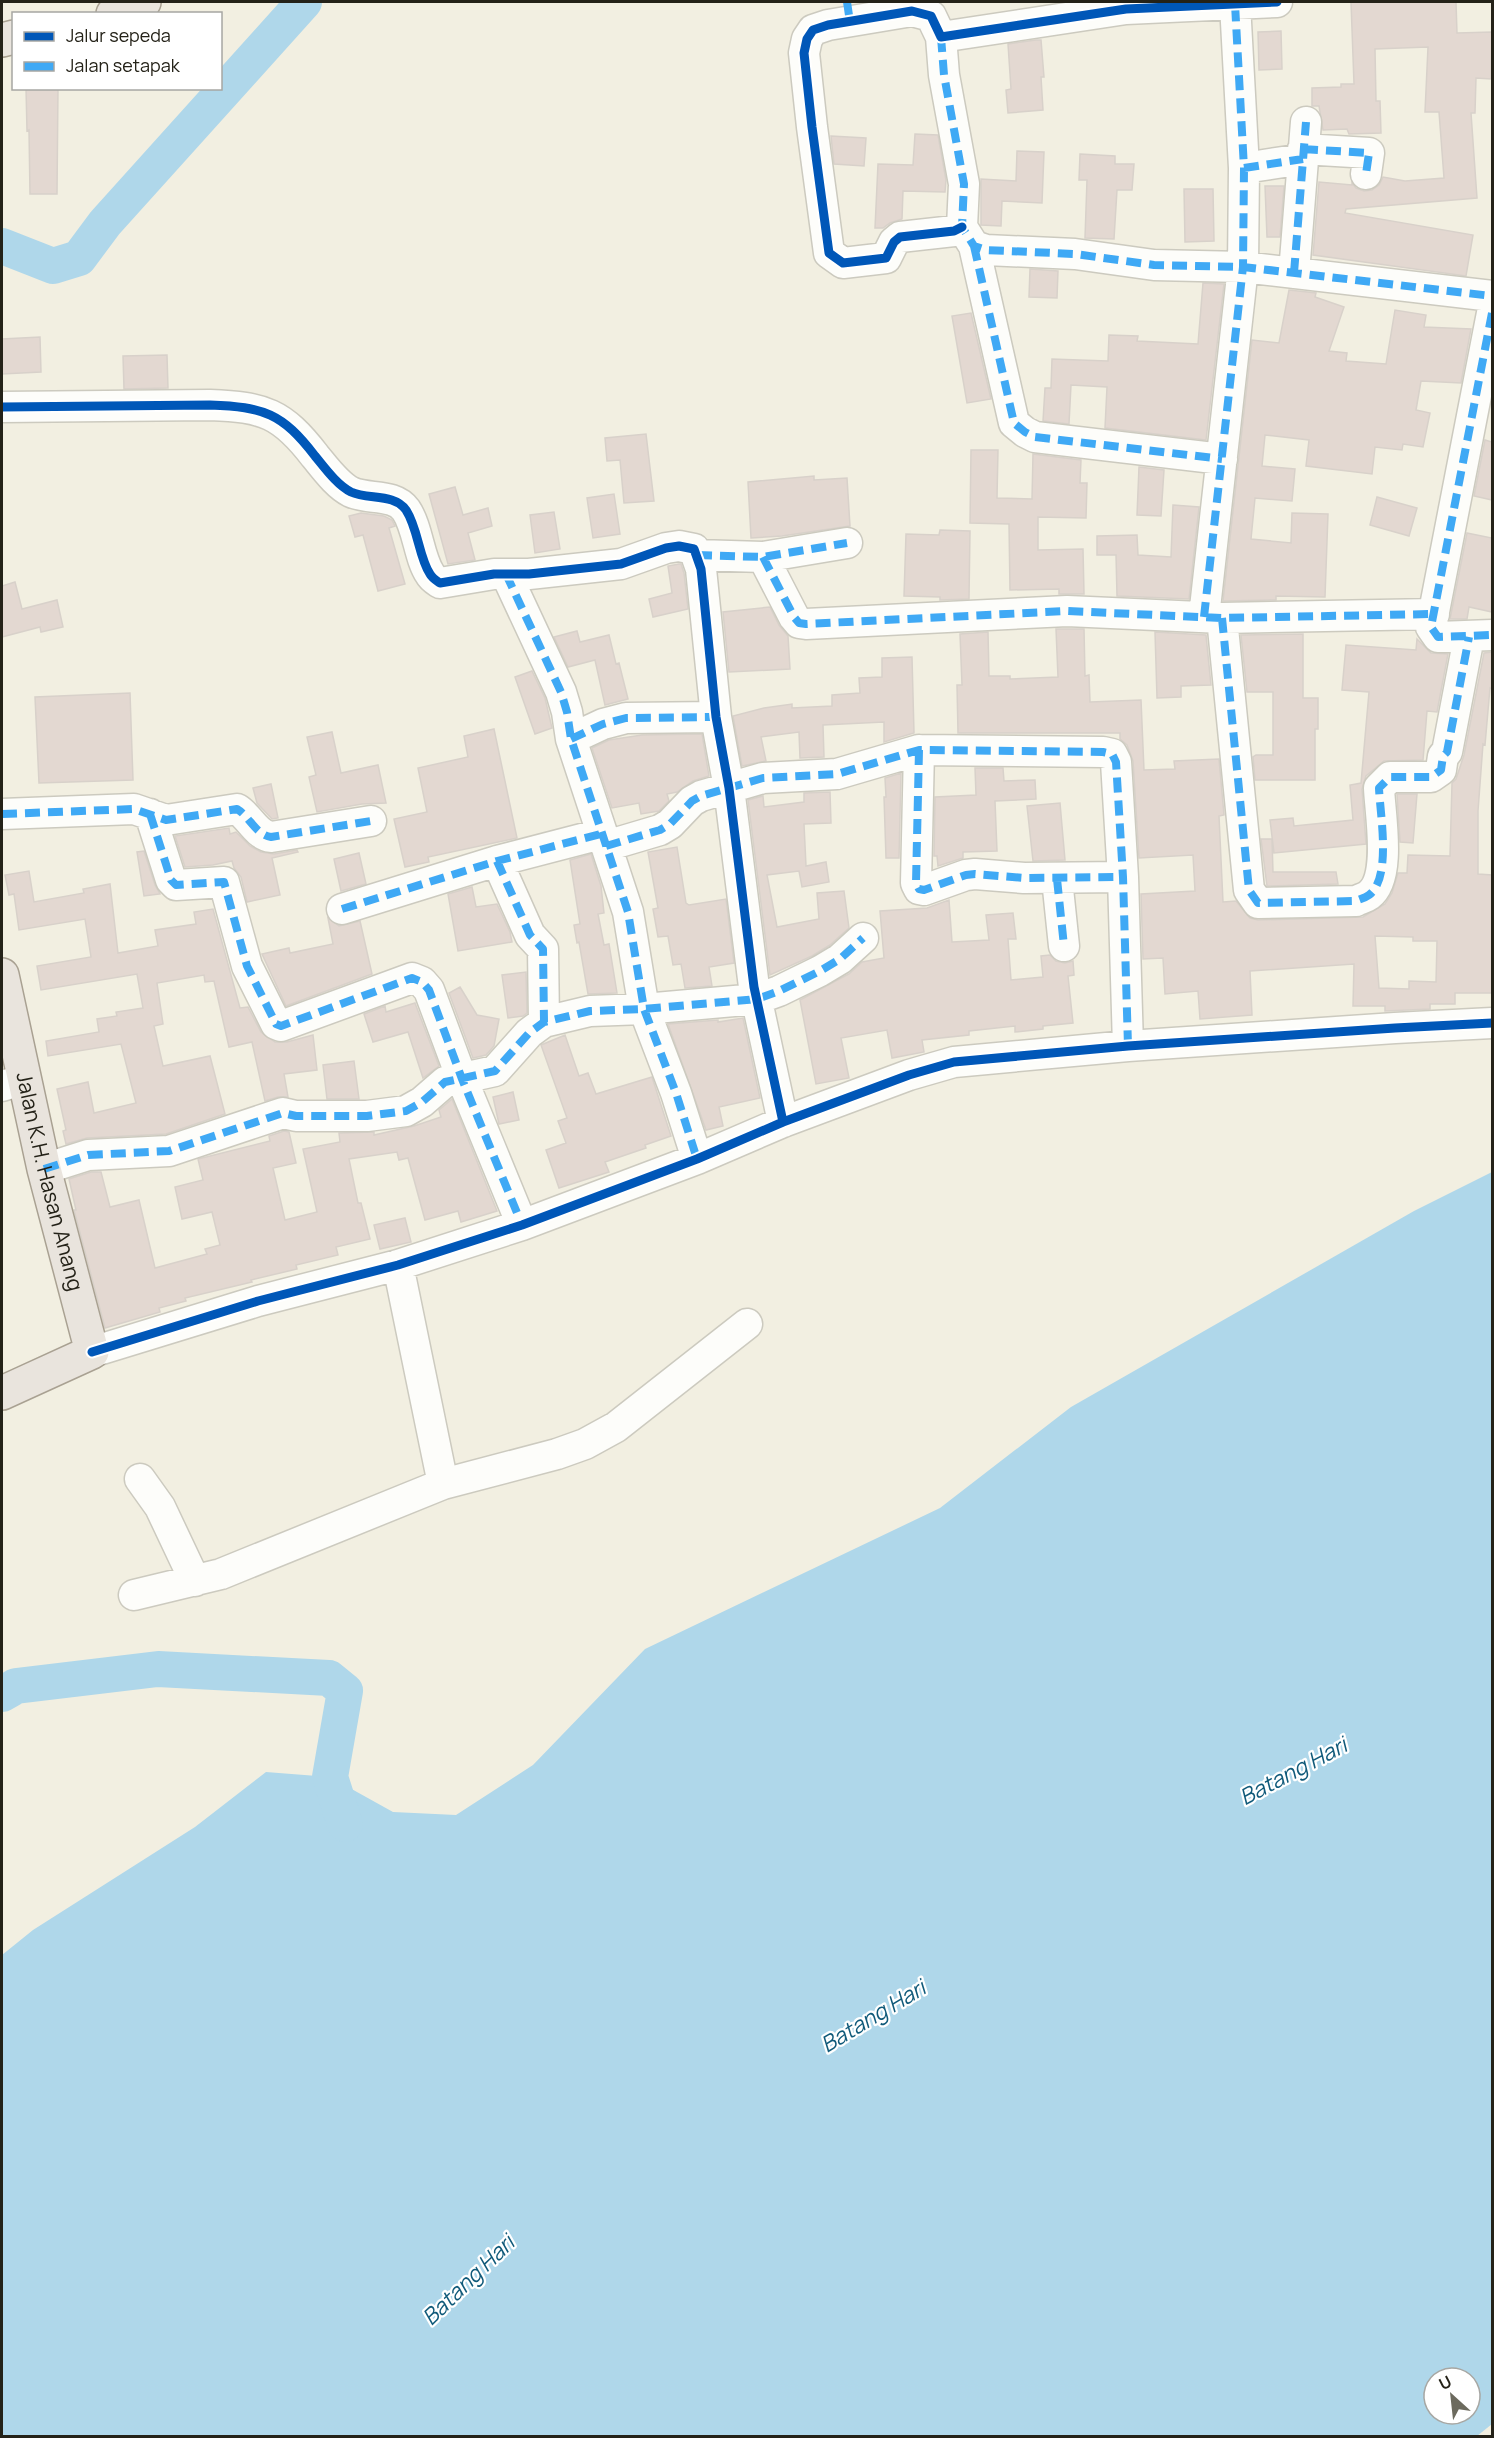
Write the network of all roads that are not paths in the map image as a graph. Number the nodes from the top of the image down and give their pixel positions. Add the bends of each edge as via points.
1 (144, 2) edge
2 (1277, 2) edge
3 (1235, 4) junction
4 (1125, 5) edge
5 (118, 12) edge
6 (849, 12) edge
7 (941, 37) junction
8 (1304, 143) junction
9 (1244, 168) junction
10 (1366, 174) dead end
11 (968, 236) junction
12 (1243, 267) junction
13 (1294, 273) junction
14 (1492, 296) edge
15 (1492, 313) edge
16 (2, 407) edge
17 (1222, 459) junction
18 (847, 543) dead end
19 (697, 555) junction
20 (763, 557) junction
21 (506, 574) junction
22 (1434, 614) junction
23 (1213, 618) junction
24 (1481, 636) edge
25 (716, 717) junction
26 (571, 739) junction
27 (919, 750) junction
28 (729, 788) junction
29 (2, 814) edge
30 (150, 814) junction
31 (371, 821) dead end
32 (604, 840) junction
33 (497, 861) junction
34 (1123, 877) junction
35 (1057, 879) junction
36 (342, 909) dead end
37 (863, 938) dead end
38 (1064, 946) dead end
39 (2, 975) edge
40 (757, 999) junction
41 (644, 1009) junction
42 (544, 1022) junction
43 (1492, 1023) edge
44 (1128, 1046) junction
45 (462, 1079) junction
46 (13, 1083) edge
47 (783, 1122) junction
48 (697, 1159) junction
49 (44, 1169) junction
50 (522, 1225) junction
51 (399, 1265) junction
52 (747, 1324) dead end
53 (92, 1352) junction
54 (2, 1393) edge
55 (140, 1479) dead end
56 (444, 1484) junction
57 (195, 1581) junction
58 (134, 1595) dead end

1 - 5 main road
2 - 3 street
3 - 4 street
3 - 9 street
4 - 7 street
6 - 7 street via 912,11 931,16
6 - 11 street via 813,30 804,53 830,253 843,263 879,260 886,258 900,237 954,231
7 - 11 street via 964,184
8 - 9 street
8 - 10 street via 1369,153
8 - 13 street
9 - 12 street
11 - 12 street via 986,250 1075,254 1154,265
11 - 17 street via 1014,423 1024,432 1035,437
12 - 13 street
12 - 17 street
13 - 14 street
15 - 22 street
16 - 21 street via 210,405 264,411 285,422 326,470 350,491 398,502 413,525 430,574 440,583
17 - 23 street
18 - 20 street
19 - 20 street
19 - 21 street via 694,549 679,546 621,564
19 - 25 street
20 - 23 street via 794,616 799,623 806,624 1067,610
21 - 26 street via 561,692
22 - 23 street
22 - 24 street via 1431,627 1438,637
23 - 24 street via 1249,891 1258,903 1356,901 1377,886 1383,868 1379,788 1390,777 1431,777 1441,770
25 - 26 street via 626,718
25 - 28 street
26 - 32 street
27 - 28 street via 837,774 763,778
27 - 34 street via 1112,754 1116,762
27 - 35 street via 919,889 975,874
28 - 32 street via 692,801 660,830
28 - 40 street
29 - 30 street via 134,809
30 - 31 street via 166,820 237,809 262,834 271,837
30 - 45 street via 176,885 224,882 247,966 276,1024 281,1026 412,978 429,990
32 - 33 street
32 - 41 street via 628,912
33 - 36 street
33 - 42 street via 530,935 543,949
34 - 35 street
34 - 44 street
35 - 38 street
37 - 40 street via 820,971
39 - 46 main road, Jalan K.H. Hasan Anang
40 - 41 street
40 - 47 street
41 - 42 street via 590,1011
41 - 48 street
42 - 45 street via 495,1071
43 - 44 street
44 - 47 street via 954,1062
45 - 49 street via 445,1082 406,1111 367,1116 283,1113 168,1151 88,1155
45 - 50 street
46 - 49 main road, Jalan K.H. Hasan Anang
47 - 48 street
48 - 50 street
49 - 53 main road, Jalan K.H. Hasan Anang
50 - 51 street
51 - 53 street via 258,1301
51 - 56 street
52 - 56 street via 616,1427 557,1454
53 - 54 main road
55 - 57 street via 160,1507
56 - 57 street
57 - 58 street

